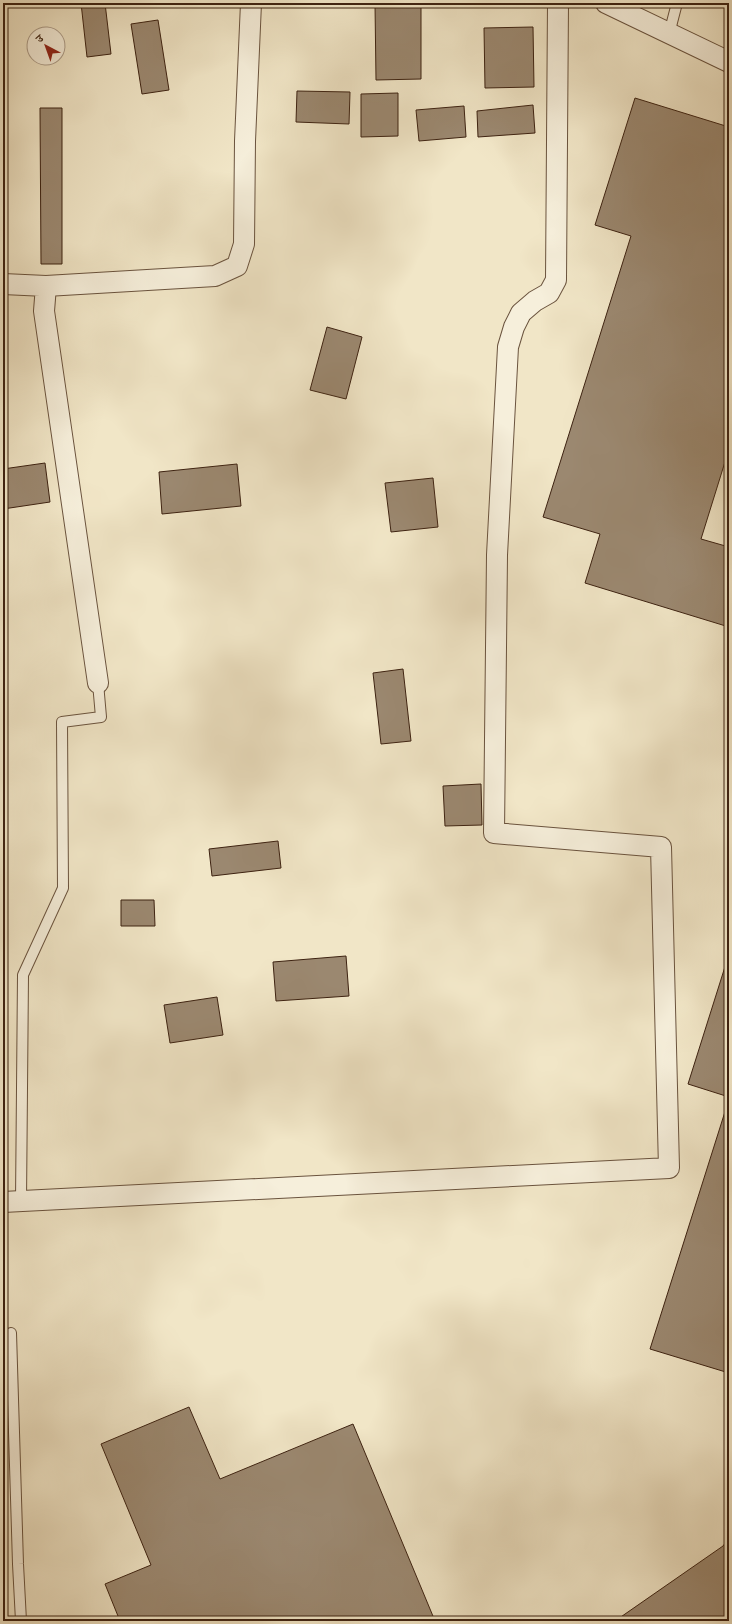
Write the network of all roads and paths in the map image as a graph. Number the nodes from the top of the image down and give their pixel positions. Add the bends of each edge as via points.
1 (250, 3) edge
2 (558, 3) edge
3 (606, 3) edge
4 (677, 3) edge
5 (669, 34) junction
6 (729, 62) edge
7 (3, 284) edge
8 (46, 286) junction
9 (98, 683) joint
10 (12, 1201) edge
11 (11, 1333) dead end
12 (21, 1621) edge

1 - 8 street via 244,244 237,266 216,276
2 - 10 street via 556,280 549,293 521,313 508,347 497,555 494,833 662,847 668,1168
3 - 5 street
4 - 5 lane
5 - 6 street
7 - 8 street
8 - 9 street via 44,311
9 - 10 lane via 101,717 62,722 63,888 23,975
11 - 12 lane

